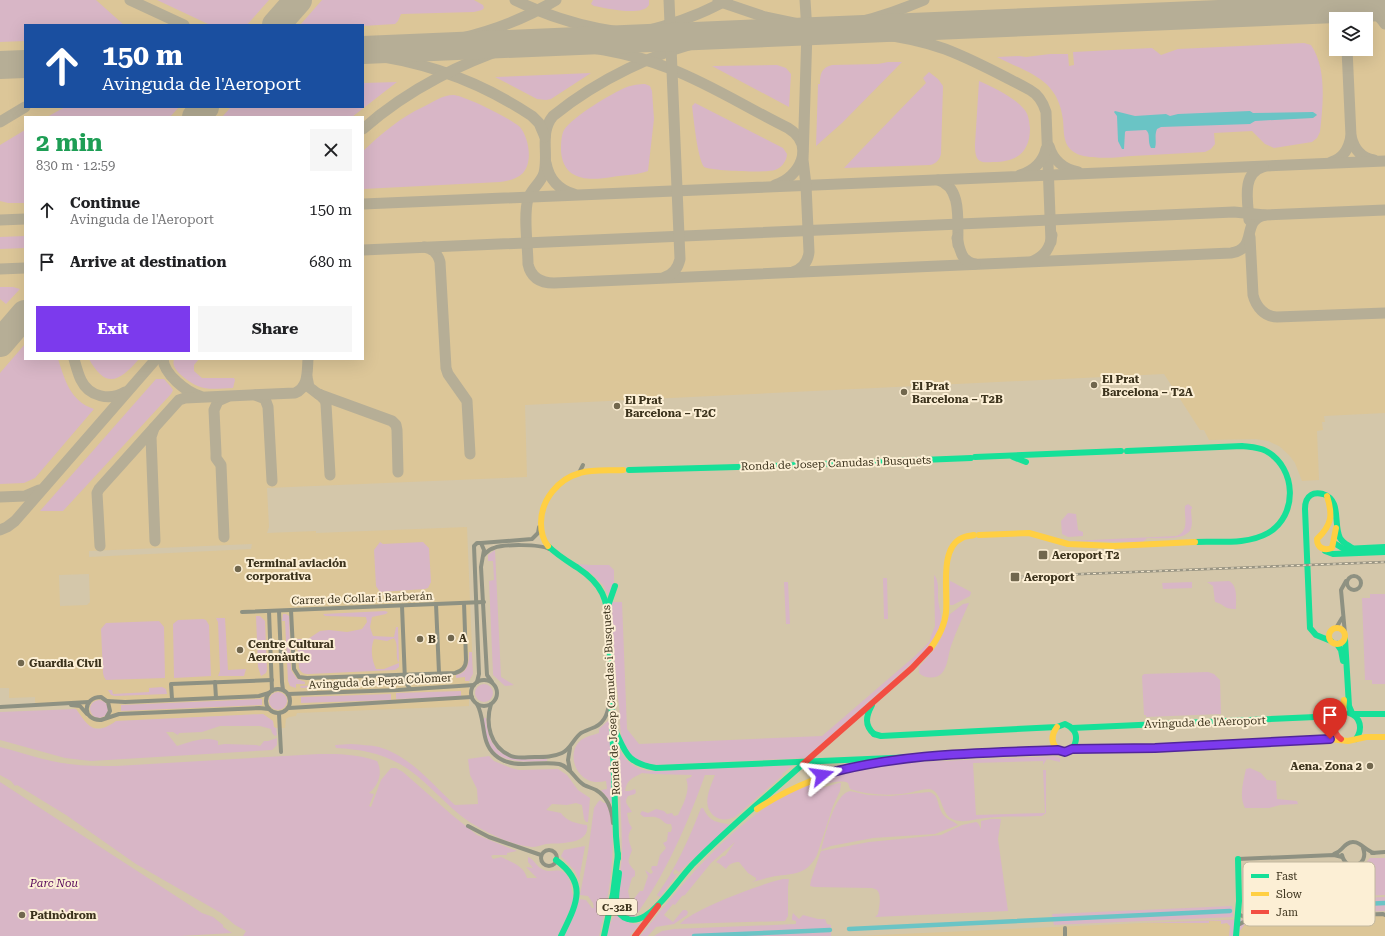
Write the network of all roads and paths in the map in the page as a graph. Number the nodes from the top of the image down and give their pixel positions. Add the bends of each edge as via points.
1 (1010, 456) junction
2 (1026, 462) dead end
3 (583, 465) dead end
4 (579, 473) junction
5 (1327, 496) junction
6 (541, 521) junction
7 (1337, 527) junction
8 (1324, 534) junction
9 (510, 541) junction
10 (1334, 541) junction
11 (481, 543) junction
12 (511, 546) junction
13 (1385, 547) edge
14 (1352, 548) junction
15 (552, 551) junction
16 (1325, 551) junction
17 (1385, 552) edge
18 (482, 557) junction
19 (1346, 582) junction
20 (615, 586) dead end
21 (1348, 589) junction
22 (1342, 594) junction
23 (484, 602) junction
24 (464, 603) junction
25 (477, 603) junction
26 (436, 604) junction
27 (402, 606) junction
28 (278, 610) junction
29 (291, 610) junction
30 (608, 610) junction
31 (269, 611) junction
32 (242, 612) dead end
33 (1343, 614) junction
34 (1336, 628) junction
35 (1330, 634) junction
36 (1345, 636) junction
37 (1317, 637) junction
38 (1334, 643) junction
39 (439, 673) junction
40 (405, 675) junction
41 (272, 680) junction
42 (405, 681) junction
43 (215, 682) junction
44 (492, 682) junction
45 (475, 684) junction
46 (612, 687) junction
47 (410, 689) junction
48 (283, 690) junction
49 (398, 690) junction
50 (271, 692) junction
51 (288, 694) junction
52 (472, 697) junction
53 (216, 698) junction
54 (172, 699) junction
55 (876, 699) junction
56 (107, 700) junction
57 (89, 702) junction
58 (67, 704) junction
59 (478, 704) junction
60 (491, 704) junction
61 (0, 707) edge
62 (289, 708) junction
63 (269, 709) junction
64 (279, 714) junction
65 (1353, 714) junction
66 (1385, 714) edge
67 (1341, 715) junction
68 (91, 717) junction
69 (106, 718) junction
70 (614, 726) junction
71 (1057, 727) junction
72 (1072, 728) junction
73 (1385, 736) edge
74 (1341, 739) junction
75 (1356, 739) junction
76 (570, 747) junction
77 (1072, 749) junction
78 (1058, 750) junction
79 (281, 752) dead end
80 (915, 757) junction
81 (570, 770) junction
82 (734, 825) junction
83 (468, 826) dead end
84 (1364, 849) junction
85 (1342, 850) junction
86 (1374, 852) junction
87 (1385, 852) edge
88 (618, 854) junction
89 (1334, 854) junction
90 (541, 855) junction
91 (1342, 857) junction
92 (1364, 857) junction
93 (1238, 859) joint
94 (556, 860) junction
95 (1346, 862) edge
96 (1361, 862) edge
97 (658, 906) junction
98 (1238, 914) junction
99 (1375, 914) edge
100 (1385, 915) edge
101 (1243, 916) edge
102 (1243, 922) edge
103 (1238, 925) junction
104 (1065, 928) dead end
105 (561, 936) edge
106 (604, 936) edge
107 (635, 936) edge
108 (1065, 936) edge
109 (1236, 936) edge

1 - 2 main road
1 - 4 main road, Ronda de Josep Canudas i Busquets
1 - 55 main road, Ronda de Josep Canudas i Busquets via 1250,447 1265,451 1278,462 1287,476 1290,502 1278,526 1253,540 1109,546 1068,544 1029,533 960,537 948,552 946,615 934,644 912,668
3 - 4 street
4 - 6 main road, Ronda de Josep Canudas i Busquets via 571,476 551,493
5 - 7 main road via 1336,506
5 - 8 main road via 1330,521
5 - 37 main road via 1312,494 1306,501 1310,628
6 - 9 street via 538,533 532,539
6 - 15 main road, Ronda de Josep Canudas i Busquets via 544,537
7 - 10 main road
7 - 14 main road via 1341,539
8 - 10 main road via 1330,535
8 - 16 main road via 1319,536 1317,542 1318,547
9 - 11 street
9 - 12 street
10 - 14 main road via 1341,548
10 - 16 main road via 1330,549
11 - 18 street via 484,550
11 - 25 street via 474,546
12 - 15 street via 537,545
12 - 18 street via 493,548
13 - 14 main road
15 - 30 main road, Ronda de Josep Canudas i Busquets via 596,581 604,593
16 - 17 main road via 1333,554
18 - 23 street
19 - 21 street
19 - 21 street via 1353,576 1361,581 1358,589
19 - 22 street via 1341,590
20 - 30 main road
21 - 22 street
22 - 33 street
23 - 25 street, Carrer de Collar i Barberán
23 - 44 street via 487,675
24 - 25 street, Carrer de Collar i Barberán
24 - 26 street, Carrer de Collar i Barberán
24 - 39 street, Avinguda de Pepa Colomer via 466,664 460,671
25 - 45 street via 479,674
26 - 27 street, Carrer de Collar i Barberán
26 - 39 street
27 - 29 street, Carrer de Collar i Barberán
27 - 40 street
28 - 29 street, Carrer de Collar i Barberán
28 - 31 street, Carrer de Collar i Barberán
28 - 48 street
29 - 40 street, Avinguda de Pepa Colomer via 294,671 299,677
30 - 46 main road, Ronda de Josep Canudas i Busquets
31 - 32 street, Carrer de Collar i Barberán
31 - 41 street
33 - 34 street
33 - 36 street
34 - 35 main road
34 - 36 main road
35 - 37 main road
35 - 38 main road via 1329,638
36 - 38 main road via 1342,642
36 - 65 main road via 1349,706
37 - 38 main road
38 - 67 main road via 1341,650 1343,659 1345,706
39 - 40 street, Avinguda de Pepa Colomer
40 - 42 street
41 - 43 street
41 - 50 street
42 - 47 street
42 - 49 street
43 - 53 street
43 - 54 street via 171,684
44 - 45 street via 484,680
44 - 60 street via 497,697
45 - 47 street, Avinguda de Pepa Colomer
45 - 52 street
46 - 70 main road, Ronda de Josep Canudas i Busquets
46 - 76 street via 605,719 597,726 581,733
47 - 49 street, Avinguda de Pepa Colomer
48 - 50 street
48 - 51 street
49 - 51 street, Avinguda de Pepa Colomer
50 - 53 street via 259,696
50 - 63 street via 266,702
51 - 62 street
52 - 59 street
52 - 62 street, Avinguda de Pepa Colomer
53 - 54 street
54 - 56 street via 125,702
55 - 71 main road, Avinguda de l'Aeroport via 867,713 867,728 881,736
55 - 82 main road
56 - 57 street via 96,697
56 - 69 street via 110,708
57 - 58 street
57 - 68 street via 87,711
58 - 61 street
58 - 68 street via 80,706
59 - 60 street
59 - 81 street via 485,738 490,750 498,757 512,764 561,764
60 - 76 street via 488,717 490,735 501,750 511,756 553,756
62 - 64 street
63 - 64 street
63 - 69 street via 119,714
64 - 79 street
65 - 66 main road, Avinguda de l'Aeroport
65 - 67 main road, Avinguda de l'Aeroport
65 - 75 main road via 1361,728
67 - 72 main road, Avinguda de l'Aeroport
67 - 74 main road via 1334,724 1336,735
68 - 69 street via 98,720
70 - 80 main road via 626,754 643,766 666,768
70 - 88 main road, Ronda de Josep Canudas i Busquets
71 - 72 main road, Avinguda de l'Aeroport via 1065,724
71 - 78 main road via 1052,743
72 - 77 main road via 1077,734 1077,742
73 - 75 main road, Avinguda de l'Aeroport
74 - 75 main road, Avinguda de l'Aeroport
74 - 77 main road, Avinguda de l'Aeroport via 1155,748
76 - 81 street
77 - 78 main road, Avinguda de l'Aeroport via 1065,752
78 - 80 main road, Avinguda de l'Aeroport
80 - 82 main road via 851,767 822,775 774,799
81 - 88 street via 576,778 601,793 607,801 612,814
82 - 97 main road, C-32B via 692,866
83 - 90 street via 489,837
84 - 85 street via 1358,843 1351,842
84 - 86 street
84 - 92 street
85 - 89 street
85 - 91 street
86 - 87 street
86 - 92 street
88 - 97 main road, C-32B via 620,864 616,904 620,914 629,920 637,920
88 - 106 main road, C-32B
89 - 91 street
89 - 93 street
90 - 94 street via 544,851 551,850 556,854
90 - 94 street via 541,861 546,865 551,866
91 - 95 street
92 - 96 street
93 - 98 main road
94 - 105 main road via 575,878 577,891 574,906
97 - 107 main road, C-32B
98 - 101 street
98 - 103 main road
99 - 100 street
102 - 103 street
103 - 109 main road
104 - 108 street

